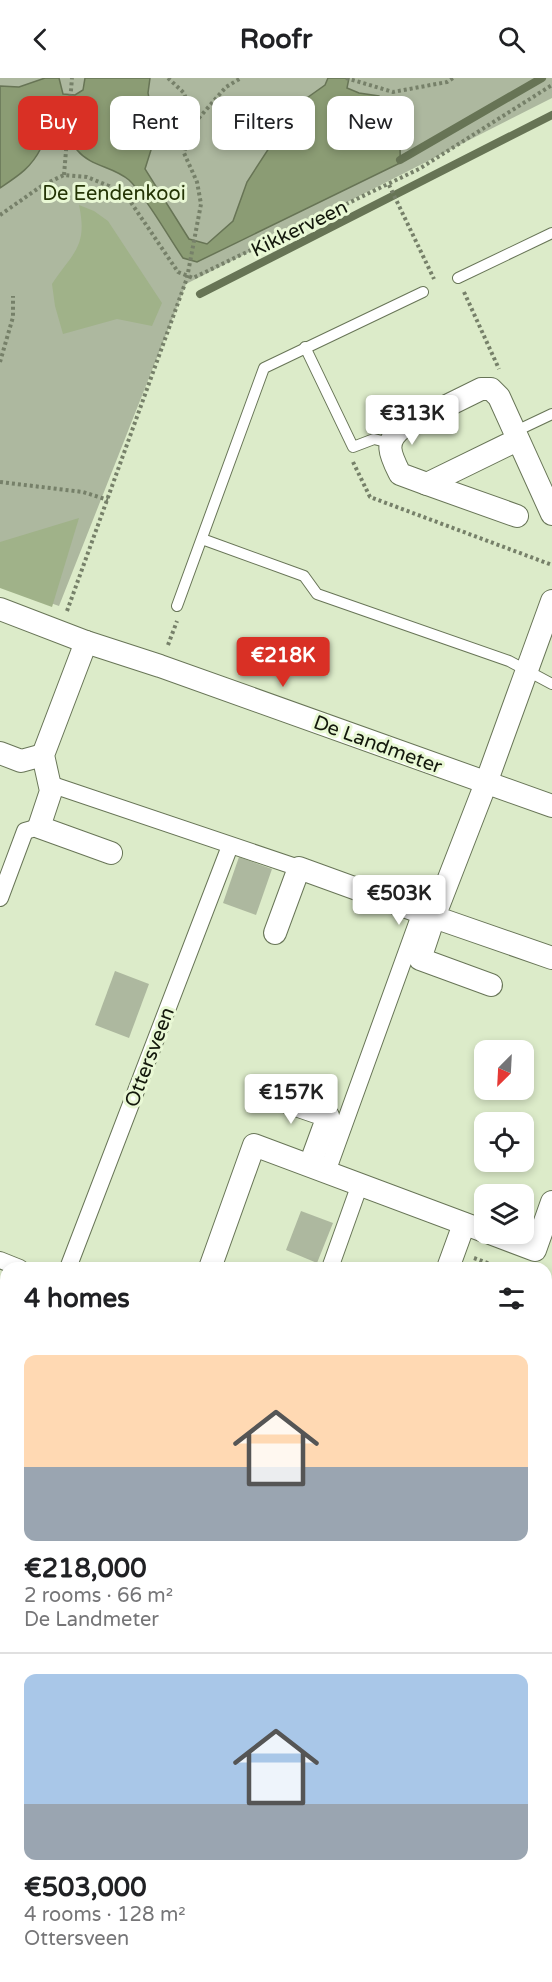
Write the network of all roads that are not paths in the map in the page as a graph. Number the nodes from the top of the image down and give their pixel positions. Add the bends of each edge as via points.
1 (552, 233) edge
2 (458, 278) road end
3 (423, 292) road end
4 (305, 347) junction
5 (552, 414) edge
6 (516, 436) junction
7 (390, 443) junction
8 (427, 484) junction
9 (552, 514) edge
10 (517, 516) dead end
11 (202, 539) junction
12 (552, 602) edge
13 (177, 606) road end
14 (0, 609) edge
15 (86, 642) junction
16 (527, 671) junction
17 (552, 684) edge
18 (0, 753) edge
19 (43, 755) junction
20 (486, 783) junction
21 (50, 784) junction
22 (552, 806) edge
23 (39, 827) junction
24 (230, 846) junction
25 (111, 853) dead end
26 (299, 868) junction
27 (0, 898) edge
28 (428, 914) junction
29 (275, 933) dead end
30 (552, 958) edge
31 (491, 985) dead end
32 (258, 1092) dead end
33 (318, 1169) junction
34 (360, 1184) junction
35 (552, 1202) edge
36 (474, 1227) edge
37 (519, 1244) edge
38 (70, 1262) edge
39 (212, 1262) edge
40 (332, 1262) edge
41 (452, 1262) edge

1 - 2 lane
3 - 4 lane
4 - 7 lane via 353,447 374,439
4 - 11 lane via 264,368
5 - 6 lane
6 - 7 street via 499,397 491,389 481,389 402,428
6 - 8 street
6 - 9 street
7 - 8 street via 390,454 400,474
8 - 10 street
11 - 13 lane
11 - 16 lane via 304,576 317,594 509,661
12 - 16 street
14 - 15 street, De Landmeter
15 - 19 street
15 - 20 street, De Landmeter
16 - 17 lane
16 - 20 street
18 - 19 street via 21,761
19 - 21 street
20 - 22 street, De Landmeter
20 - 28 street
21 - 23 street
21 - 24 street
23 - 25 street
23 - 27 street via 25,831
24 - 26 street
24 - 38 street, Ottersveen
26 - 28 street
26 - 29 street
28 - 30 street
28 - 31 street via 420,959
28 - 33 street
32 - 33 street via 328,1116
33 - 34 street
33 - 39 street via 254,1145
34 - 36 street
34 - 40 street
35 - 37 street via 535,1250
36 - 41 street

